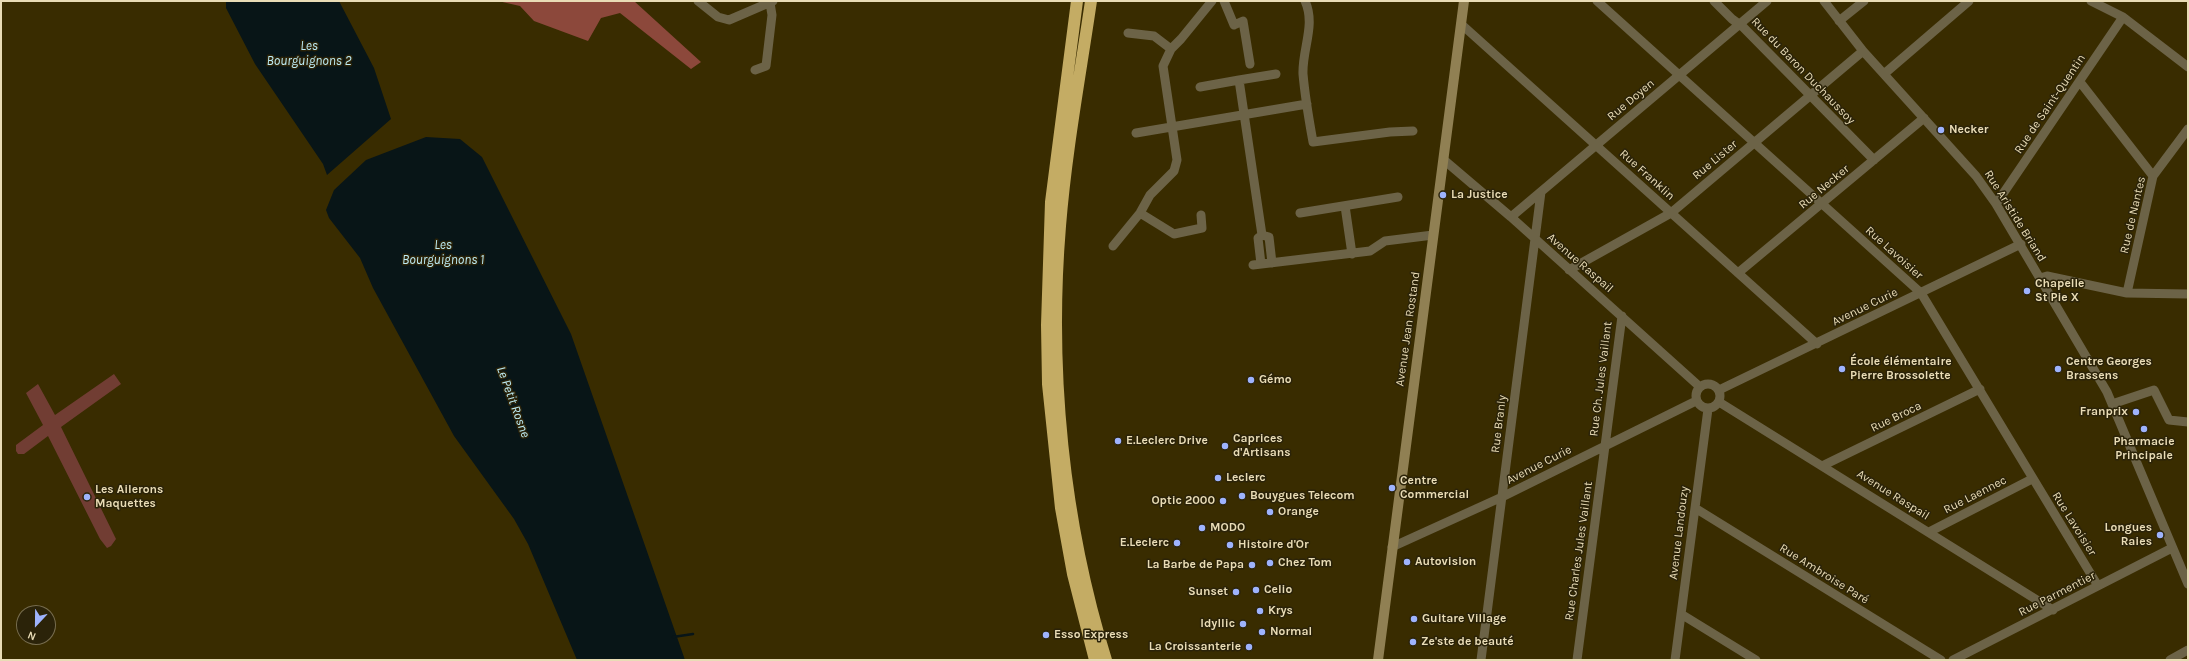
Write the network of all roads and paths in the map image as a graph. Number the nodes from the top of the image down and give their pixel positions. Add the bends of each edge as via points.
1 (698, 1) edge
2 (1077, 1) edge
3 (1088, 1) edge
4 (1212, 1) edge
5 (1224, 1) edge
6 (1305, 1) edge
7 (1464, 1) edge
8 (1597, 1) edge
9 (1714, 1) edge
10 (1767, 1) edge
11 (1824, 1) edge
12 (1864, 1) edge
13 (1969, 1) edge
14 (2091, 1) edge
15 (771, 2) edge
16 (2123, 17) junction
17 (1839, 21) junction
18 (1461, 24) junction
19 (1740, 24) junction
20 (1128, 33) dead end
21 (1171, 49) junction
22 (1863, 51) junction
23 (1250, 64) dead end
24 (2188, 67) edge
25 (754, 70) dead end
26 (1276, 74) dead end
27 (1884, 74) junction
28 (1679, 75) junction
29 (1239, 80) junction
30 (2080, 82) junction
31 (1200, 86) dead end
32 (1811, 96) junction
33 (1306, 104) junction
34 (1244, 115) junction
35 (1924, 118) junction
36 (1062, 119) junction
37 (1171, 127) junction
38 (2188, 129) edge
39 (1413, 131) dead end
40 (1136, 134) dead end
41 (1754, 142) junction
42 (1596, 145) junction
43 (1444, 160) junction
44 (1874, 160) junction
45 (2153, 176) junction
46 (1541, 192) junction
47 (1398, 196) dead end
48 (1822, 204) junction
49 (1996, 204) junction
50 (1345, 206) junction
51 (1140, 213) junction
52 (1300, 213) dead end
53 (1671, 213) junction
54 (1201, 215) dead end
55 (1511, 217) junction
56 (1262, 235) junction
57 (1433, 235) junction
58 (1535, 239) junction
59 (2021, 244) junction
60 (1113, 246) dead end
61 (1352, 254) junction
62 (1272, 263) junction
63 (1569, 270) junction
64 (1738, 273) junction
65 (2040, 278) junction
66 (1921, 293) junction
67 (2127, 293) junction
68 (2188, 294) edge
69 (1622, 316) junction
70 (1817, 344) junction
71 (1700, 387) junction
72 (1719, 390) junction
73 (1980, 390) junction
74 (1696, 401) junction
75 (1719, 402) junction
76 (2112, 404) junction
77 (1708, 409) junction
78 (2188, 422) edge
79 (1605, 446) junction
80 (1824, 466) junction
81 (2032, 479) junction
82 (1502, 498) junction
83 (1695, 508) junction
84 (1929, 532) junction
85 (1392, 547) junction
86 (2172, 548) junction
87 (1086, 582) junction
88 (2188, 584) edge
89 (2098, 586) junction
90 (2053, 610) junction
91 (1681, 614) junction
92 (2188, 650) edge
93 (1095, 660) edge
94 (1106, 660) edge
95 (1111, 660) edge
96 (1378, 660) edge
97 (1481, 660) edge
98 (1577, 660) edge
99 (1675, 660) edge
100 (1756, 660) edge
101 (1941, 660) edge
102 (1953, 660) edge
103 (2170, 660) edge

1 - 15 street via 718,17 729,20
2 - 36 highway
3 - 36 highway
3 - 87 highway via 1060,227 1057,337 1062,438
4 - 21 street
5 - 23 street via 1234,25 1243,21
6 - 33 street via 1309,9 1310,28 1303,73
7 - 18 street, Avenue Jean Rostand
8 - 28 street, Rue Lavoisier
9 - 19 street, Rue du Baron Duchaussoy
10 - 19 street, Rue Doyen
11 - 17 street, Rue Aristide Briand
12 - 17 street
13 - 27 street
14 - 16 street
15 - 25 street via 772,15 766,66
16 - 24 street
16 - 30 street, Rue de Saint-Quentin
17 - 22 street, Rue Aristide Briand
18 - 42 street, Rue Franklin
18 - 43 street, Avenue Jean Rostand
19 - 28 street, Rue Doyen
19 - 32 street, Rue du Baron Duchaussoy
20 - 21 street via 1154,36
21 - 37 street via 1162,66
22 - 27 street, Rue Aristide Briand
22 - 32 street, Rue Lister
26 - 29 street
27 - 35 street, Rue Aristide Briand
28 - 41 street, Rue Lavoisier
28 - 42 street, Rue Doyen
29 - 31 street
29 - 34 street
30 - 45 street
30 - 49 street, Rue de Saint-Quentin
32 - 41 street, Rue Lister
32 - 44 street, Rue du Baron Duchaussoy
33 - 34 street
33 - 39 street via 1313,142
34 - 37 street
34 - 56 street
35 - 44 street, Rue Necker
35 - 49 street, Rue Aristide Briand via 1976,176
36 - 93 highway via 1049,242 1046,325 1048,384 1061,508 1073,574
37 - 40 street
37 - 51 street via 1177,160 1174,171 1150,195
38 - 45 street, Rue de Nantes
41 - 48 street, Rue Lavoisier
41 - 53 street, Rue Lister
42 - 46 street, Rue Doyen
42 - 53 street, Rue Franklin
43 - 55 street, Avenue Raspail
43 - 57 street, Avenue Jean Rostand
44 - 48 street, Rue Necker
45 - 67 street, Rue de Nantes
46 - 55 street, Rue Doyen
46 - 58 street, Rue Branly
47 - 50 street
48 - 64 street, Rue Necker
48 - 66 street, Rue Lavoisier
49 - 59 street, Rue Aristide Briand
50 - 52 street
50 - 61 street
51 - 54 street via 1174,234 1202,228
51 - 60 street
53 - 63 street, Rue Lister
53 - 64 street, Rue Franklin
55 - 58 street, Avenue Raspail
56 - 62 street via 1269,237
56 - 62 street via 1258,238 1257,264
57 - 61 street via 1385,241 1370,251
57 - 85 street, Avenue Jean Rostand
58 - 63 street, Avenue Raspail
58 - 82 street, Rue Branly
59 - 65 street, Rue Aristide Briand
59 - 66 street, Avenue Curie
61 - 62 street
63 - 69 street, Avenue Raspail
64 - 70 street, Rue Franklin
65 - 67 street via 2047,276
65 - 76 street, Rue Aristide Briand
66 - 70 street, Avenue Curie
66 - 73 street, Rue Lavoisier
67 - 68 street
69 - 71 street, Avenue Raspail
69 - 79 street, Rue Ch. Jules Vaillant
70 - 72 street, Avenue Curie
71 - 72 street via 1710,384
71 - 74 street
72 - 75 street
73 - 80 street, Rue Broca
73 - 81 street, Rue Lavoisier
74 - 77 street via 1701,407
74 - 79 street, Avenue Curie
75 - 77 street
75 - 80 street, Avenue Raspail
76 - 78 street via 2154,390 2169,420
76 - 86 street, Rue Aristide Briand
77 - 83 street, Avenue Landouzy
79 - 82 street, Avenue Curie
79 - 98 street, Rue Charles Jules Vaillant
80 - 84 street, Avenue Raspail
81 - 84 street, Rue Laennec
81 - 89 street, Rue Lavoisier
82 - 85 street, Avenue Curie
82 - 97 street, Rue Branly
83 - 91 street, Avenue Landouzy
83 - 101 street, Rue Ambroise Paré
84 - 90 street, Avenue Raspail
85 - 96 street, Avenue Jean Rostand
86 - 88 street, Rue Aristide Briand
86 - 89 street, Rue Parmentier
87 - 94 highway
87 - 95 highway
89 - 90 street, Rue Parmentier
90 - 102 street, Rue Parmentier
91 - 99 street, Avenue Landouzy
91 - 100 street
92 - 103 street

